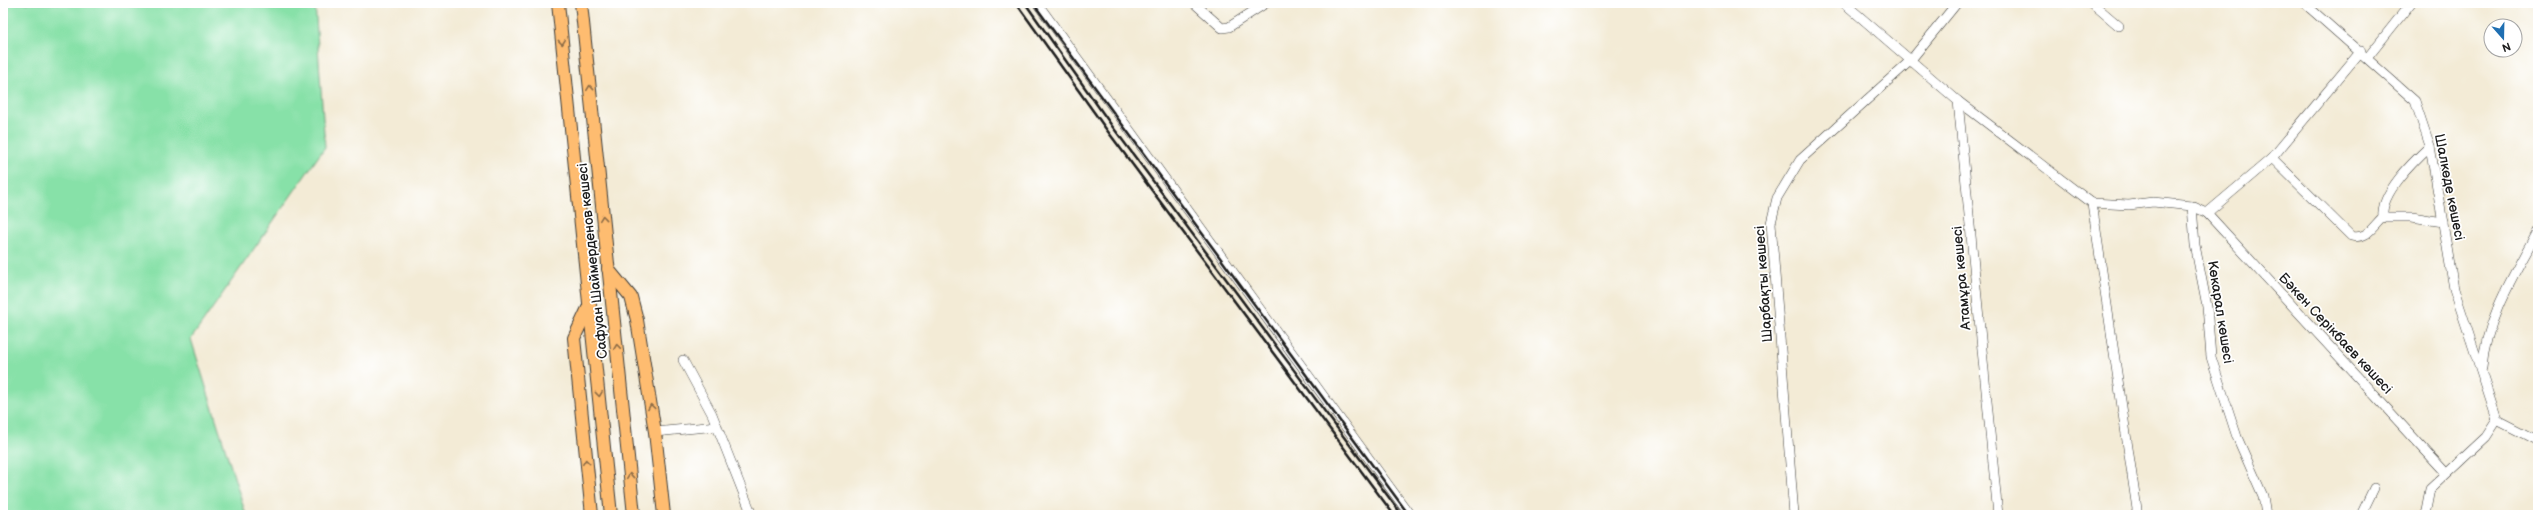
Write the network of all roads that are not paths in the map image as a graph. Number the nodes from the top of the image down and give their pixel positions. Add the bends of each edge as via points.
1 (558, 3) edge
2 (581, 3) edge
3 (1037, 3) edge
4 (1194, 3) edge
5 (1266, 3) edge
6 (1844, 3) edge
7 (1957, 3) edge
8 (2092, 3) edge
9 (2304, 3) edge
10 (2411, 3) edge
11 (2119, 26) dead end
12 (2361, 51) junction
13 (2368, 57) junction
14 (1910, 61) junction
15 (1958, 101) junction
16 (2430, 146) junction
17 (2272, 158) junction
18 (2092, 203) junction
19 (2192, 206) junction
20 (2207, 213) junction
21 (2383, 217) junction
22 (2443, 222) junction
23 (2538, 230) edge
24 (608, 269) junction
25 (590, 304) junction
26 (683, 360) dead end
27 (2482, 373) junction
28 (2498, 420) junction
29 (717, 426) junction
30 (655, 432) junction
31 (2538, 441) edge
32 (2446, 473) junction
33 (2374, 488) dead end
34 (592, 515) edge
35 (611, 515) edge
36 (634, 515) edge
37 (664, 515) edge
38 (752, 515) edge
39 (1410, 515) edge
40 (1794, 515) edge
41 (1998, 515) edge
42 (2136, 515) edge
43 (2266, 515) edge
44 (2361, 515) edge
45 (2425, 515) edge

1 -> 25 main road, Сафуан Шаймерденов көшесі
24 -> 2 main road, Сафуан Шаймерденов көшесі
3 - 39 street
4 - 5 street via 1222,28 1229,27
6 - 14 street
7 - 14 street, Шарбақты көшесі
8 - 11 street
9 - 12 street, Шалкөде көшесі
10 - 13 street
12 - 13 street, Шалкөде көшесі
12 - 17 street
13 - 16 street, Шалкөде көшесі via 2415,101
14 - 15 street
14 - 40 street, Шарбақты көшесі via 1800,160 1778,198 1772,223
15 - 18 street
15 - 41 street, Атамұра көшесі
16 - 21 street via 2393,188 2384,202
16 - 22 street, Шалкөде көшесі
17 - 20 street
17 - 21 street via 2351,236 2365,236
18 - 19 street via 2153,202
18 - 42 street
19 - 20 street
19 - 43 street, Көкарал көшесі via 2195,245 2207,306 2211,357 2236,437 2263,496
20 - 32 street, Бәкен Серікбаев көшесі
21 - 22 street via 2412,217
22 - 27 street, Шалкөде көшесі via 2454,289
23 - 27 street via 2489,329
30 -> 24 main road via 631,297
36 -> 24 main road, Сафуан Шаймерденов көшесі
34 -> 25 main road via 574,338
25 -> 35 main road, Сафуан Шаймерденов көшесі
26 - 29 street
27 - 28 street, Шалкөде көшесі
28 - 31 street
28 - 32 street via 2486,437
29 - 30 street
29 - 38 street
30 - 37 main road
32 - 45 street via 2430,489
33 - 44 street

